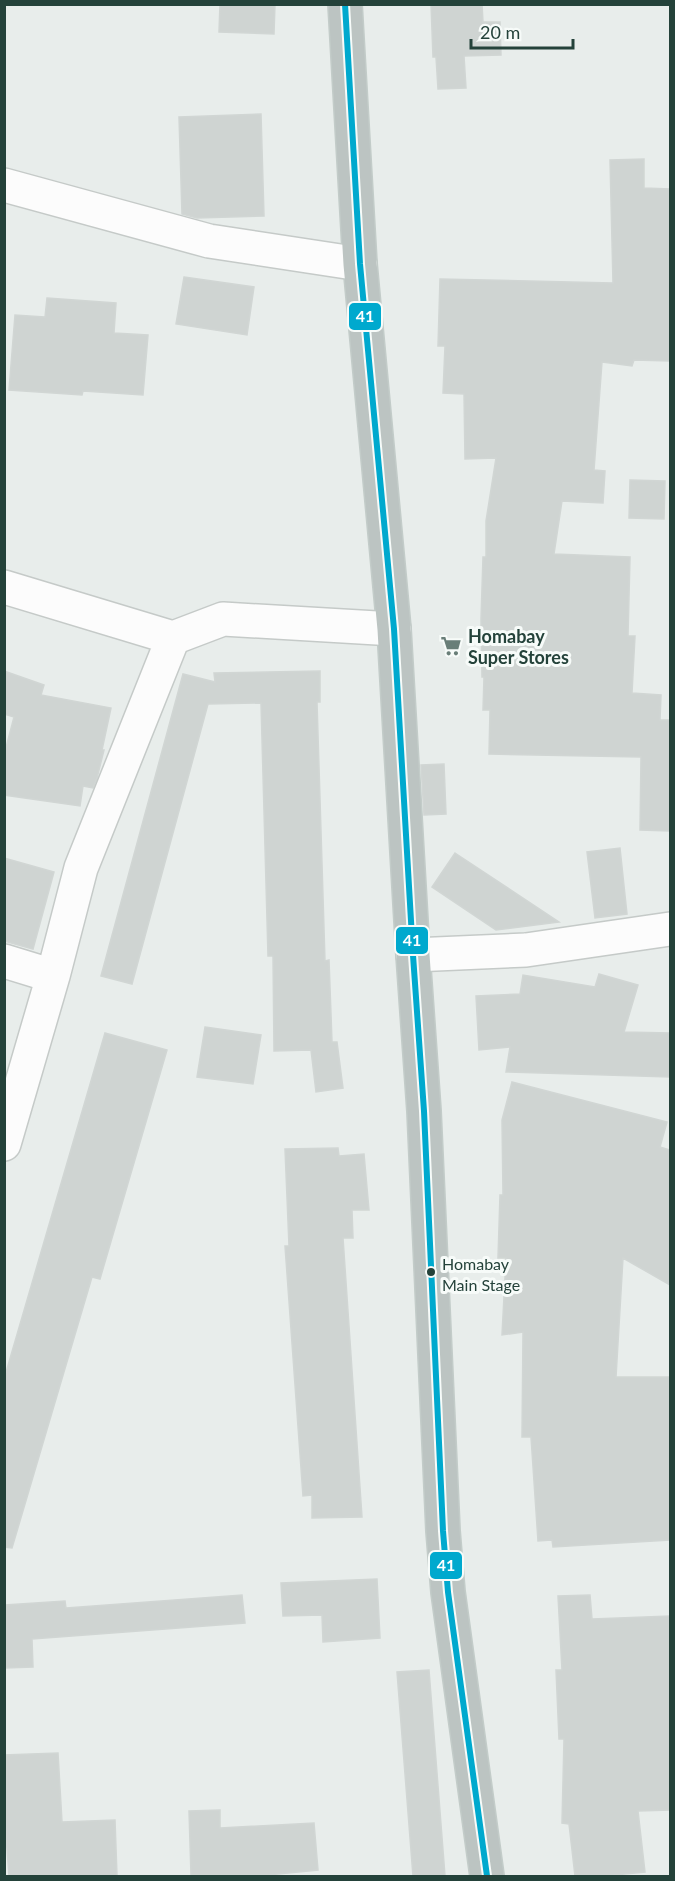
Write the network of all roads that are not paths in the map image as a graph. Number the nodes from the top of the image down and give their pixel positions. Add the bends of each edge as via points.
1 (345, 4) edge
2 (4, 185) edge
3 (360, 264) junction
4 (4, 587) edge
5 (394, 629) junction
6 (173, 638) junction
7 (670, 929) edge
8 (413, 956) junction
9 (4, 961) edge
10 (53, 976) junction
11 (4, 1144) edge
12 (487, 1876) edge

1 - 3 highway
2 - 3 street via 209,241
3 - 5 highway
4 - 6 street
5 - 6 street via 223,619
5 - 8 highway
6 - 10 street via 81,868
7 - 8 street via 526,950
8 - 12 highway via 448,1592
9 - 10 street
10 - 11 street

